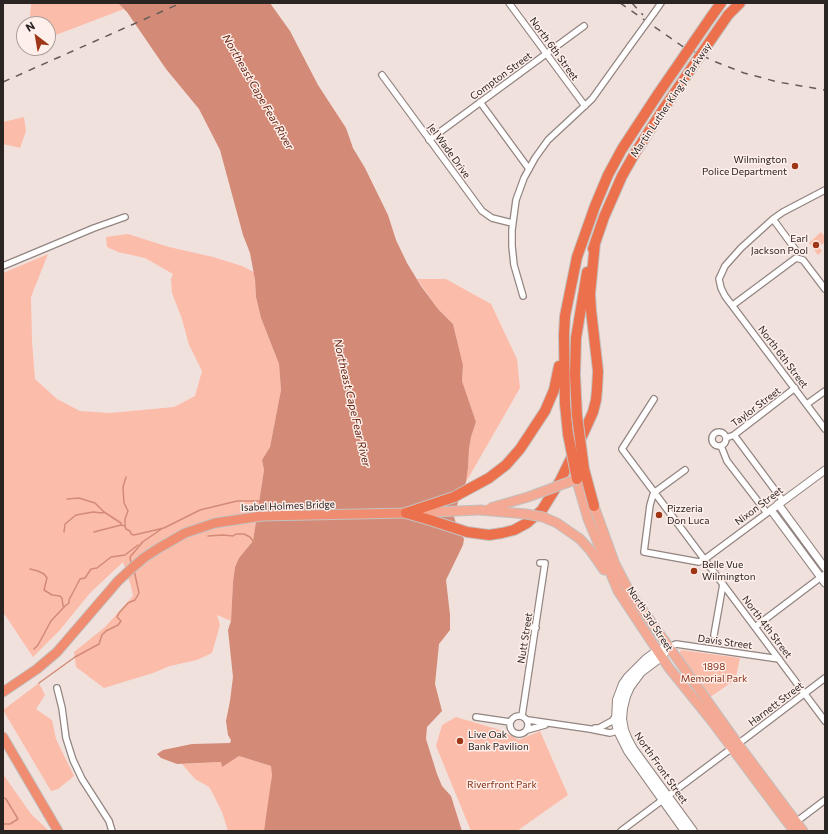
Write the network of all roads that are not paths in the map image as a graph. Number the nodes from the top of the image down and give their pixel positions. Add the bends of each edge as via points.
1 (509, 3) edge
2 (661, 3) edge
3 (716, 3) edge
4 (721, 3) edge
5 (736, 3) edge
6 (740, 3) edge
7 (728, 15) junction
8 (711, 17) junction
9 (584, 26) dead end
10 (546, 54) junction
11 (382, 75) dead end
12 (480, 102) junction
13 (585, 106) junction
14 (429, 140) junction
15 (529, 169) junction
16 (825, 190) edge
17 (125, 217) dead end
18 (773, 219) junction
19 (512, 223) junction
20 (595, 243) junction
21 (795, 249) dead end
22 (3, 266) edge
23 (825, 289) edge
24 (523, 296) dead end
25 (732, 305) junction
26 (564, 335) junction
27 (795, 388) junction
28 (825, 391) edge
29 (654, 400) dead end
30 (807, 404) junction
31 (825, 429) edge
32 (734, 435) junction
33 (726, 438) junction
34 (718, 446) junction
35 (711, 450) dead end
36 (685, 470) dead end
37 (825, 470) edge
38 (577, 479) junction
39 (655, 492) junction
40 (781, 502) junction
41 (594, 506) junction
42 (480, 510) junction
43 (769, 511) junction
44 (406, 513) junction
45 (705, 559) junction
46 (543, 563) dead end
47 (825, 568) edge
48 (824, 578) edge
49 (723, 584) junction
50 (618, 591) junction
51 (528, 626) dead end
52 (755, 627) junction
53 (536, 628) junction
54 (714, 635) dead end
55 (668, 647) junction
56 (659, 654) junction
57 (779, 659) junction
58 (825, 678) edge
59 (11, 687) junction
60 (57, 688) dead end
61 (3, 692) edge
62 (805, 694) junction
63 (3, 696) edge
64 (616, 715) junction
65 (522, 716) junction
66 (476, 717) dead end
67 (528, 720) junction
68 (825, 721) edge
69 (510, 722) junction
70 (549, 724) junction
71 (590, 729) junction
72 (527, 730) junction
73 (621, 730) junction
74 (3, 737) edge
75 (735, 746) junction
76 (665, 798) junction
77 (825, 800) edge
78 (791, 827) edge
79 (58, 831) edge
80 (112, 831) edge
81 (621, 831) edge
82 (685, 831) edge
83 (693, 831) edge
84 (803, 831) edge

1 - 10 street, North 6th Street
2 - 13 street, bridge
3 - 8 highway
4 - 8 highway, Martin Luther King Jr Parkway
5 - 7 highway, Martin Luther King Jr Parkway
6 - 7 highway
7 - 20 highway, Martin Luther King Jr Parkway, bridge via 635,153 622,176
8 - 26 highway, Martin Luther King Jr Parkway, bridge via 622,149 595,206 572,277
9 - 10 street, Compton Street
10 - 12 street, Compton Street
10 - 13 street, North 6th Street
11 - 14 street, Jel Wade Drive
12 - 14 street, Compton Street
12 - 15 street
13 - 15 street via 548,140
14 - 19 street, Jel Wade Drive via 482,211 492,218
15 - 19 street via 518,196
16 - 18 street
17 - 22 street
18 - 21 street
18 - 25 street, North 6th Street via 741,248 722,271 719,282
19 - 24 street via 512,254
20 - 41 highway, Martin Luther King Jr Parkway, bridge via 587,270 576,338 575,375 584,469
20 - 44 highway via 590,294 598,371 596,400 593,412 560,481 542,510 514,530 489,535 467,532
23 - 25 street via 803,260 793,259
25 - 27 street, North 6th Street
26 - 38 highway, Martin Luther King Jr Parkway, bridge via 565,404
26 - 44 highway via 554,390 545,411 506,465 489,478 452,498
27 - 30 street, North 6th Street
27 - 32 street, Taylor Street
28 - 30 street
29 - 39 street, North 4th Street via 622,448
30 - 31 street, North 6th Street
32 - 33 street, Taylor Street
32 - 40 street
33 - 34 street via 725,443
33 - 34 street via 722,432 715,433 712,439
34 - 35 street
34 - 43 street via 730,465
36 - 39 street
37 - 40 street, Nixon Street
38 - 41 main road, bridge via 582,483
38 - 42 main road, Isabel Holmes Bridge, bridge via 528,497
38 - 50 main road, North 3rd Street via 588,519
39 - 45 street, North 4th Street
39 - 45 street via 650,505 644,552 699,562
40 - 43 street, Nixon Street
40 - 47 street
41 - 55 main road, North 3rd Street via 615,564 629,591
42 - 44 main road, Isabel Holmes Bridge
42 - 50 main road, bridge via 521,513 543,517 557,523 580,539 590,550
43 - 45 street, Nixon Street
43 - 48 street
44 - 59 highway, Isabel Holmes Bridge via 262,516 215,523 185,534 145,557 118,581 57,652
45 - 49 street, North 4th Street
46 - 53 street, Nutt Street
48 - 52 street
49 - 52 street, North 4th Street
49 - 54 street
50 - 56 main road, North 3rd Street
51 - 53 street
52 - 57 street, North 4th Street
53 - 65 street, Nutt Street
55 - 56 main road, North Front Street
55 - 57 street, Davis Street via 676,644
55 - 75 main road, North 3rd Street
56 - 64 main road, North Front Street via 639,665 628,677 619,696
56 - 73 main road, North Front Street via 630,687 623,708
56 - 75 main road, North 3rd Street via 685,690
57 - 62 street, North 4th Street
58 - 62 street, Harnett Street
59 - 61 highway, Isabel Holmes Bridge
59 - 63 highway
60 - 80 street via 66,738 73,760 109,821
62 - 68 street, North 4th Street
62 - 75 street, Harnett Street
64 - 71 street via 607,724
64 - 73 main road, North Front Street
65 - 67 street
65 - 69 street via 514,717
66 - 69 street
67 - 70 street
67 - 72 street
69 - 72 street via 511,729 518,734
70 - 71 street
70 - 72 street
71 - 73 street via 610,733
73 - 76 main road, North Front Street via 628,751
74 - 79 highway
75 - 76 street, Harnett Street
75 - 78 main road, North 3rd Street
76 - 81 street, Harnett Street
76 - 82 main road, North Front Street
76 - 83 main road, North Front Street
77 - 78 street
78 - 84 main road, North 3rd Street

